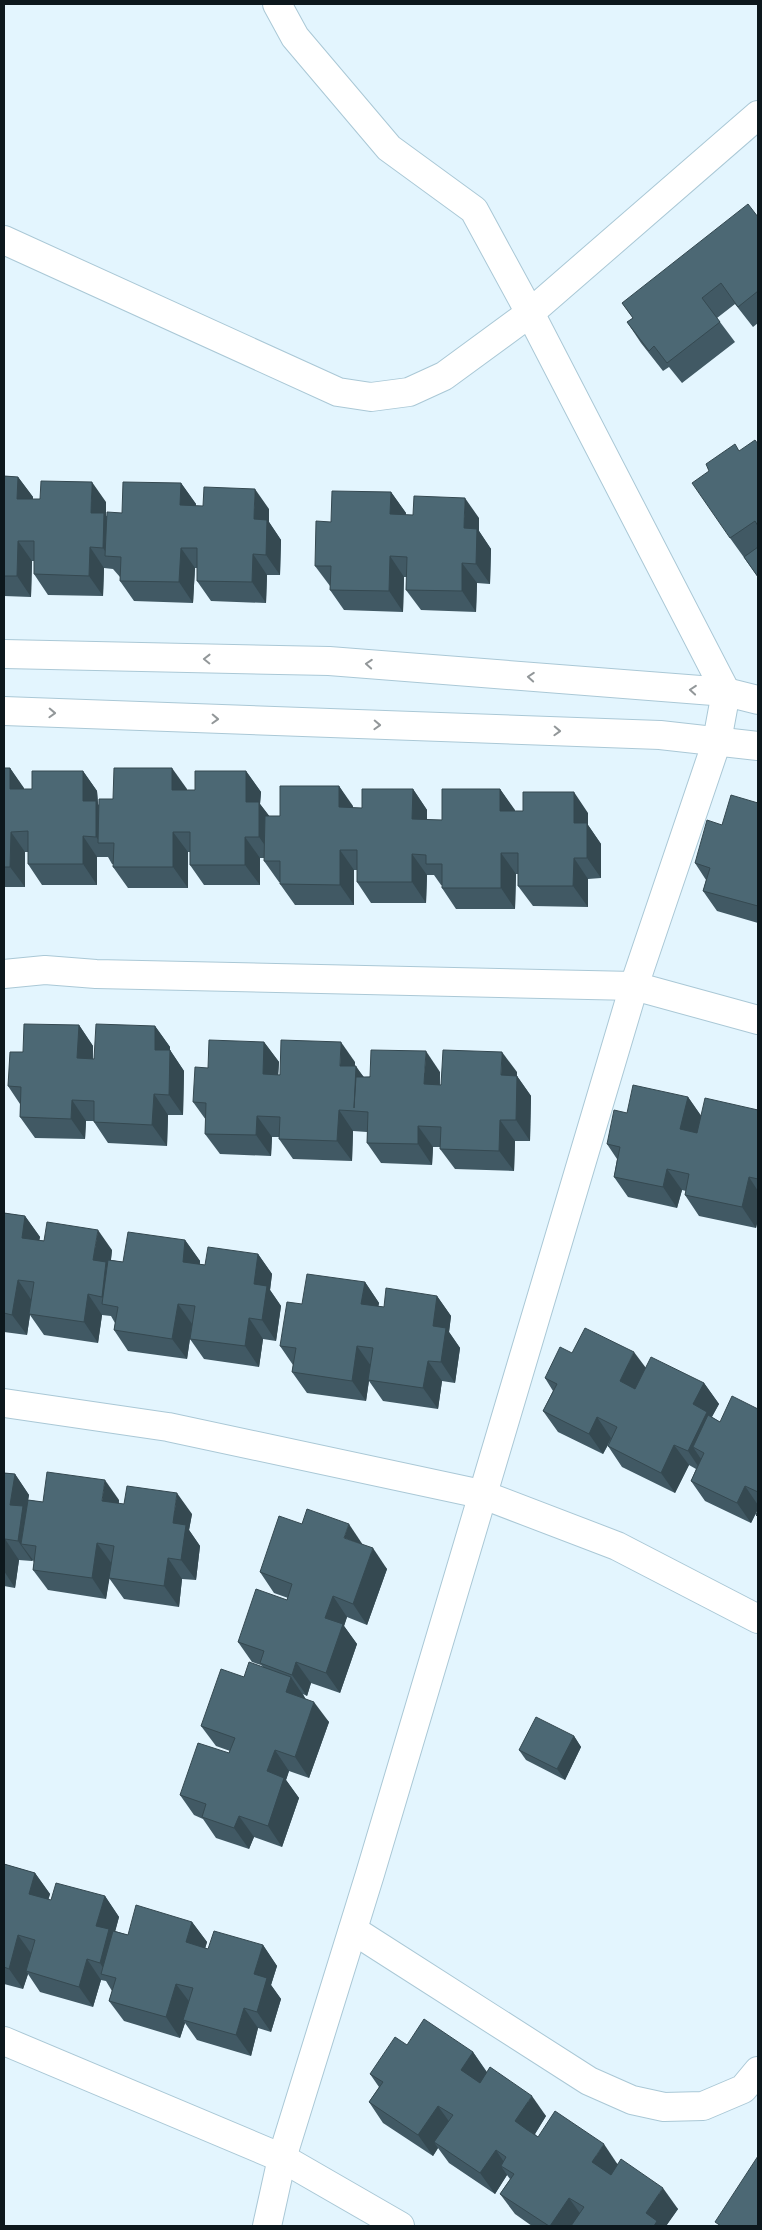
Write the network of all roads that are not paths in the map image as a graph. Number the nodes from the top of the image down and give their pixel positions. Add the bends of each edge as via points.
1 (277, 4) edge
2 (758, 115) edge
3 (4, 240) edge
4 (530, 313) junction
5 (4, 654) edge
6 (726, 692) junction
7 (758, 700) edge
8 (4, 711) edge
9 (717, 741) junction
10 (758, 746) edge
11 (4, 974) edge
12 (634, 986) junction
13 (758, 1020) edge
14 (4, 1403) edge
15 (482, 1494) junction
16 (758, 1619) edge
17 (353, 1930) junction
18 (4, 2042) edge
19 (758, 2071) edge
20 (282, 2158) junction
21 (267, 2226) edge
22 (400, 2226) edge

1 - 4 street via 295,37 389,148 474,210
2 - 4 street
3 - 4 street via 338,392 371,397 408,392 444,376
4 - 6 street
6 -> 5 street via 328,661
6 - 7 street
6 - 9 street
8 -> 9 street via 660,735
9 - 10 street
9 - 12 street
11 - 12 street via 45,970
12 - 13 street
12 - 15 street
14 - 15 street via 168,1427
15 - 16 street via 617,1546
15 - 17 street
17 - 19 street via 588,2081 632,2100 664,2107 703,2106 744,2088
17 - 20 street
18 - 20 street
20 - 21 street
20 - 22 street

